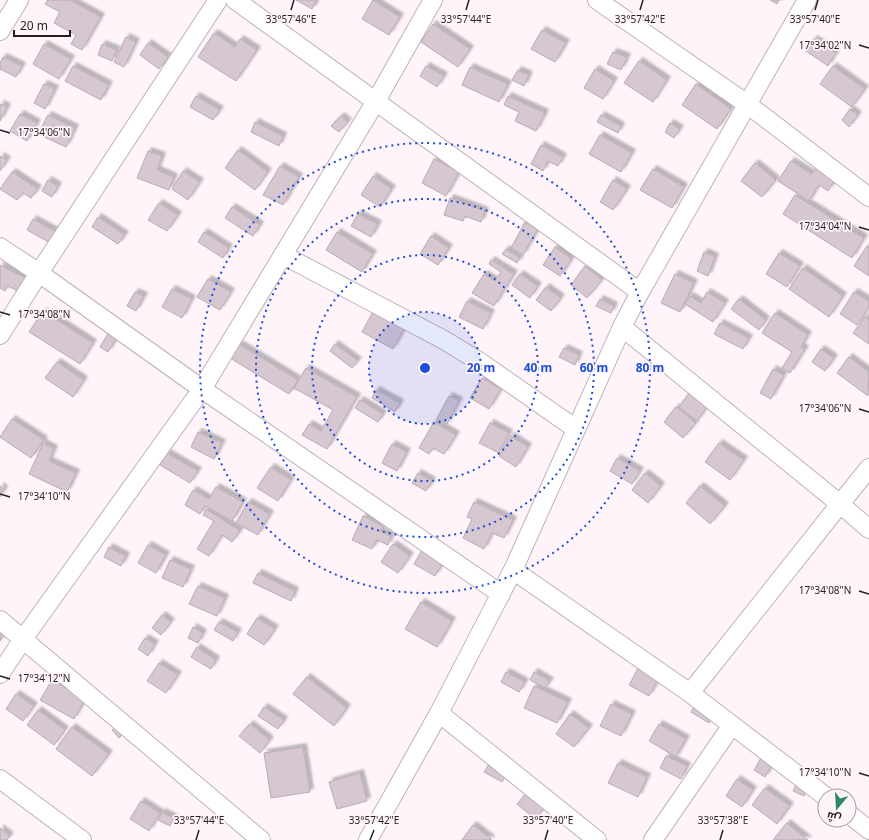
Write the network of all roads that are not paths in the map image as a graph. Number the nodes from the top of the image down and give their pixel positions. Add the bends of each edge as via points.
1 (19, 0) edge
2 (218, 0) edge
3 (235, 0) edge
4 (433, 0) edge
5 (598, 0) edge
6 (807, 0) edge
7 (0, 31) edge
8 (376, 101) junction
9 (747, 104) junction
10 (869, 197) edge
11 (0, 247) edge
12 (283, 255) junction
13 (39, 273) junction
14 (640, 292) junction
15 (622, 327) junction
16 (0, 335) edge
17 (202, 389) junction
18 (576, 428) junction
19 (869, 468) edge
20 (840, 504) junction
21 (869, 529) edge
22 (513, 570) junction
23 (501, 594) junction
24 (0, 620) edge
25 (23, 639) junction
26 (0, 674) edge
27 (690, 693) junction
28 (439, 713) junction
29 (732, 725) junction
30 (0, 779) edge
31 (817, 790) edge
32 (857, 820) edge
33 (869, 830) edge
34 (82, 840) edge
35 (261, 840) edge
36 (368, 840) edge
37 (597, 840) edge
38 (653, 840) edge

1 - 7 street
2 - 13 street
3 - 8 street
4 - 8 street
5 - 9 street
6 - 9 street
8 - 12 street
8 - 14 street
9 - 10 street
9 - 14 street
11 - 13 street
12 - 17 street
12 - 18 street via 444,340
13 - 16 street
13 - 17 street
14 - 15 street
15 - 18 street
15 - 20 street
17 - 23 street
17 - 25 street
18 - 22 street
19 - 20 street
20 - 21 street
20 - 27 street
22 - 23 street
22 - 27 street
23 - 28 street
24 - 25 street
25 - 26 street
25 - 35 street
27 - 29 street
28 - 36 street
28 - 37 street
29 - 31 street
29 - 38 street
30 - 34 street
32 - 33 street

